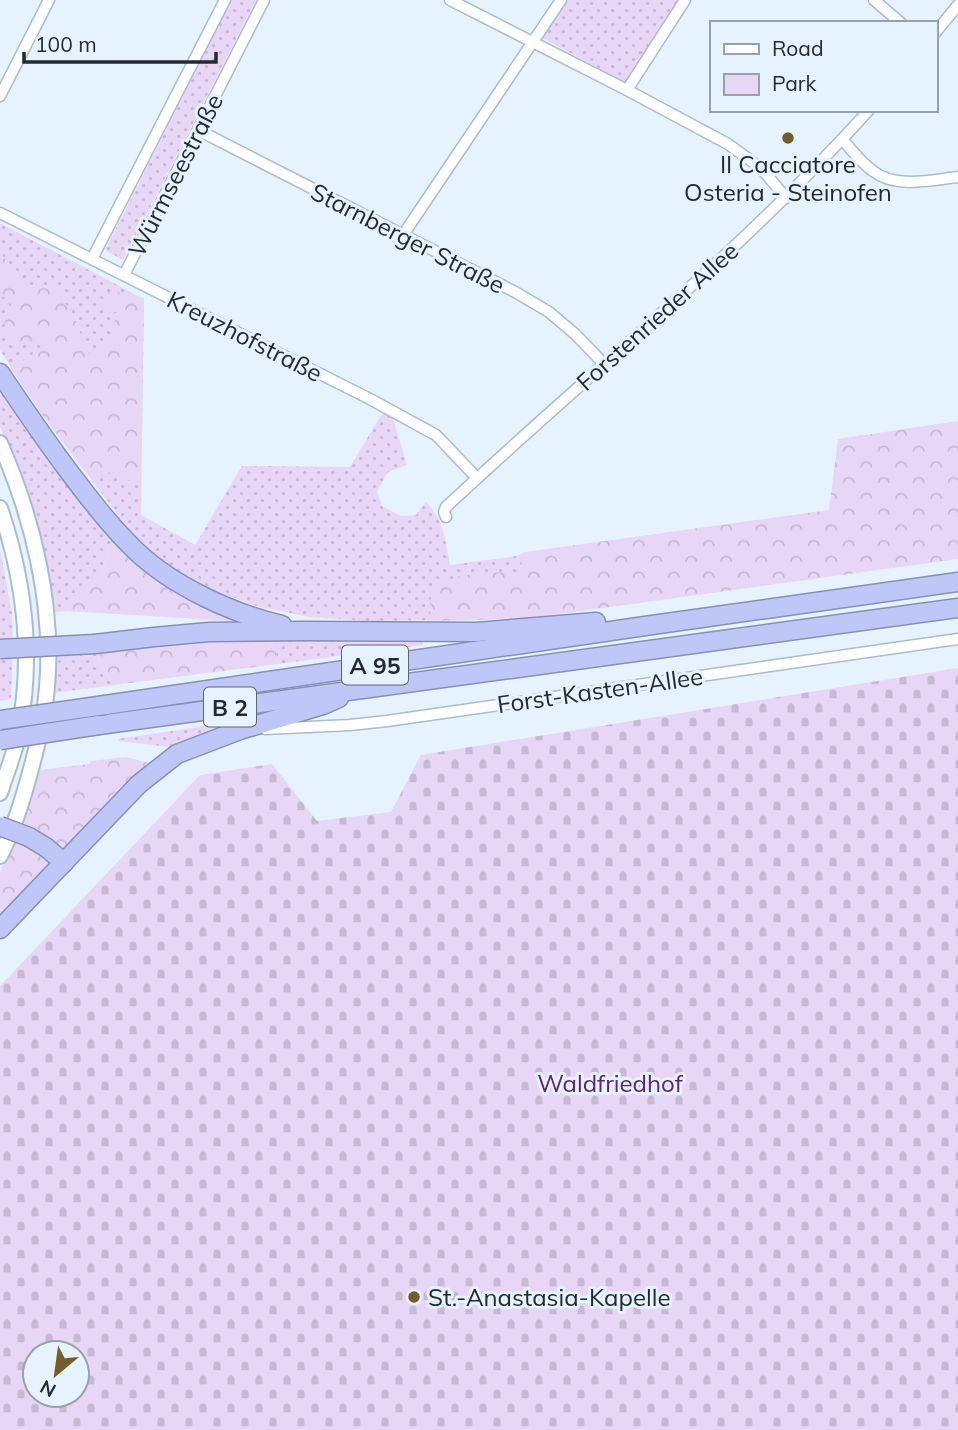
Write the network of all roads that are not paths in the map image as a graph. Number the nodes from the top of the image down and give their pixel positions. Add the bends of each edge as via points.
1 (49, 0) edge
2 (226, 0) edge
3 (264, 0) edge
4 (450, 0) edge
5 (561, 0) edge
6 (685, 0) edge
7 (874, 0) edge
8 (958, 5) edge
9 (899, 21) edge
10 (937, 31) edge
11 (533, 42) junction
12 (627, 90) junction
13 (0, 96) edge
14 (867, 112) edge
15 (198, 130) junction
16 (842, 139) junction
17 (958, 177) edge
18 (786, 198) junction
19 (0, 213) edge
20 (403, 235) junction
21 (92, 259) junction
22 (124, 275) junction
23 (604, 364) junction
24 (0, 373) edge
25 (0, 443) edge
26 (477, 478) junction
27 (0, 508) edge
28 (446, 517) dead end
29 (958, 582) edge
30 (958, 608) edge
31 (645, 626) junction
32 (306, 631) junction
33 (958, 639) edge
34 (0, 649) edge
35 (361, 688) junction
36 (0, 720) edge
37 (240, 730) junction
38 (0, 740) edge
39 (1, 790) edge
40 (0, 825) edge
41 (0, 856) edge
42 (64, 863) junction
43 (0, 929) edge

1 - 13 street
2 - 21 street, Würmseestraße
3 - 15 street, Würmseestraße
4 - 11 street
5 - 11 street
6 - 12 street
7 - 9 street
8 - 10 street
11 - 12 street
11 - 20 street
12 - 18 street via 729,144 761,168
14 - 16 street, Forstenrieder Allee
15 - 20 street, Starnberger Straße
15 - 22 street, Würmseestraße
16 - 17 street via 873,172 885,178 915,183
16 - 18 street, Forstenrieder Allee
18 - 23 street, Forstenrieder Allee
19 - 21 street, Kreuzhofstraße
20 - 23 street, Starnberger Straße via 549,312
21 - 22 street, Kreuzhofstraße
22 - 26 street, Kreuzhofstraße via 436,435
23 - 26 street, Forstenrieder Allee
24 - 32 highway via 85,493 137,552 185,587 230,608
25 - 41 main road via 34,538 49,652 40,735 16,820
26 - 28 street, Forstenrieder Allee via 446,507
27 - 39 main road via 24,603 27,650 18,738
29 - 31 highway, A 95
30 - 35 highway, A 95
31 - 32 highway via 603,622 477,632
31 - 36 highway, A 95, bridge
32 - 34 highway, bridge via 209,632
33 - 37 street, Forst-Kasten-Allee via 387,721
35 - 37 highway via 323,705
35 - 38 highway, B 2, bridge
37 - 42 highway via 177,754 139,784
40 - 42 highway, bridge via 29,837
42 - 43 highway

